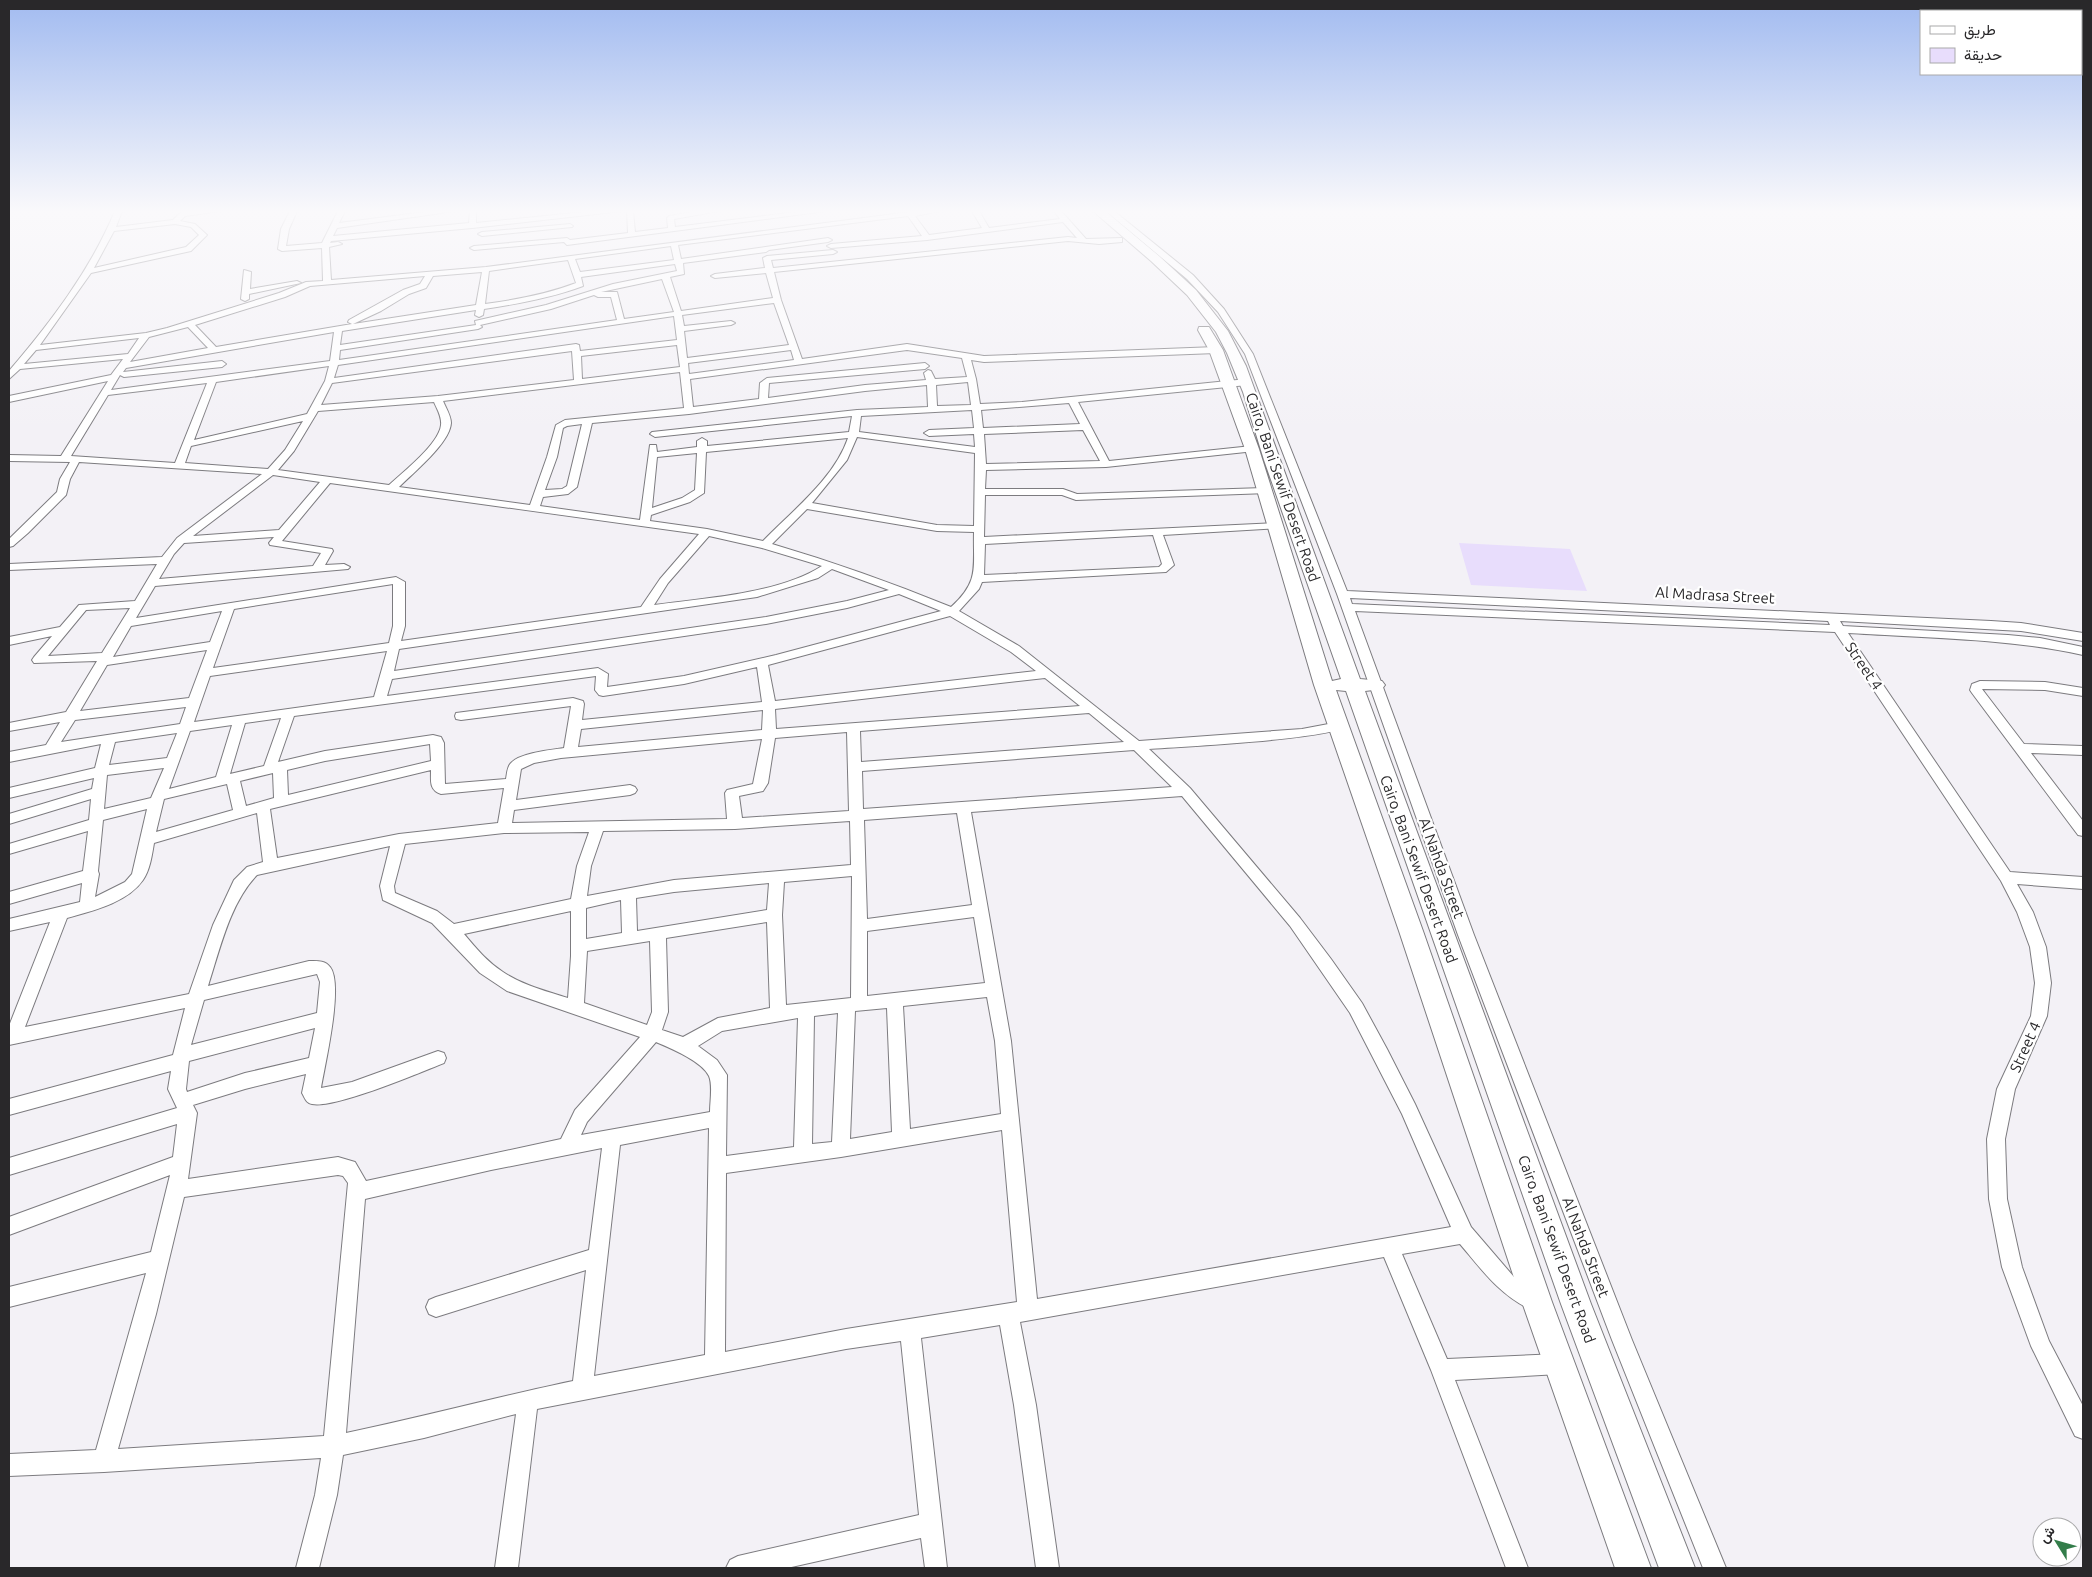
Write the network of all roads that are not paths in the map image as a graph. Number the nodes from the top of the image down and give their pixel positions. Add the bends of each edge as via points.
1 (79, 285) edge
2 (246, 285) edge
3 (301, 285) edge
4 (306, 285) edge
5 (423, 285) edge
6 (484, 285) edge
7 (579, 285) edge
8 (618, 285) edge
9 (668, 285) edge
10 (773, 285) edge
11 (1168, 285) edge
12 (1182, 285) edge
13 (1197, 285) edge
14 (246, 292) junction
15 (577, 298) junction
16 (777, 300) junction
17 (244, 307) junction
18 (480, 308) junction
19 (678, 313) junction
20 (553, 318) junction
21 (621, 321) junction
22 (730, 323) dead end
23 (190, 324) junction
24 (478, 325) junction
25 (574, 327) junction
26 (338, 328) junction
27 (679, 329) junction
28 (146, 335) junction
29 (478, 342) junction
30 (681, 342) junction
31 (794, 347) junction
32 (32, 348) junction
33 (336, 348) junction
34 (919, 348) junction
35 (215, 350) junction
36 (1216, 350) junction
37 (576, 351) junction
38 (130, 356) junction
39 (966, 357) junction
40 (799, 362) junction
41 (222, 364) dead end
42 (334, 365) junction
43 (122, 366) junction
44 (925, 366) junction
45 (16, 368) junction
46 (684, 369) junction
47 (9, 376) edge
48 (116, 376) junction
49 (972, 378) junction
50 (1247, 378) junction
51 (212, 381) junction
52 (329, 381) junction
53 (578, 381) junction
54 (931, 382) junction
55 (106, 393) junction
56 (9, 399) edge
57 (438, 399) junction
58 (1072, 400) junction
59 (763, 402) junction
60 (974, 408) junction
61 (702, 409) junction
62 (689, 410) junction
63 (782, 410) junction
64 (933, 410) junction
65 (313, 412) junction
66 (857, 413) junction
67 (657, 414) junction
68 (588, 420) junction
69 (1088, 427) junction
70 (703, 430) junction
71 (979, 432) junction
72 (929, 433) dead end
73 (654, 434) junction
74 (854, 434) junction
75 (187, 444) junction
76 (1252, 449) junction
77 (702, 450) junction
78 (980, 451) junction
79 (652, 455) junction
80 (9, 458) edge
81 (71, 458) junction
82 (1282, 460) junction
83 (1106, 464) junction
84 (179, 465) junction
85 (981, 467) junction
86 (271, 472) junction
87 (326, 480) junction
88 (392, 488) junction
89 (1264, 491) junction
90 (980, 492) junction
91 (539, 494) junction
92 (804, 505) junction
93 (534, 508) junction
94 (645, 518) junction
95 (1275, 526) junction
96 (979, 529) junction
97 (707, 532) junction
98 (1157, 532) junction
99 (282, 533) junction
100 (181, 540) junction
101 (979, 541) junction
102 (9, 544) edge
103 (764, 544) junction
104 (166, 560) junction
105 (831, 565) junction
106 (344, 566) dead end
107 (9, 567) edge
108 (318, 569) junction
109 (979, 579) junction
110 (152, 583) junction
111 (900, 590) junction
112 (1346, 600) junction
113 (139, 604) junction
114 (229, 606) junction
115 (645, 610) junction
116 (952, 612) junction
117 (128, 623) junction
118 (1835, 623) junction
119 (63, 630) junction
120 (2083, 637) edge
121 (9, 642) edge
122 (395, 644) junction
123 (214, 645) junction
124 (2083, 651) edge
125 (105, 660) junction
126 (762, 663) junction
127 (204, 673) junction
128 (1048, 674) junction
129 (387, 676) junction
130 (1324, 685) junction
131 (1364, 685) junction
132 (2083, 692) edge
133 (380, 700) junction
134 (194, 702) junction
135 (768, 705) junction
136 (1091, 708) junction
137 (289, 712) junction
138 (70, 716) junction
139 (461, 716) dead end
140 (240, 719) junction
141 (575, 725) junction
142 (1339, 726) junction
143 (9, 727) edge
144 (184, 728) junction
145 (853, 728) junction
146 (769, 734) junction
147 (109, 738) junction
148 (1136, 745) junction
149 (51, 748) junction
150 (2022, 748) junction
151 (2083, 750) edge
152 (570, 753) junction
153 (9, 757) edge
154 (173, 762) junction
155 (438, 764) junction
156 (854, 767) junction
157 (275, 768) junction
158 (101, 771) junction
159 (227, 780) junction
160 (512, 783) junction
161 (630, 790) dead end
162 (1185, 790) junction
163 (99, 792) junction
164 (9, 793) edge
165 (157, 799) junction
166 (281, 802) junction
167 (263, 806) junction
168 (508, 806) junction
169 (963, 807) junction
170 (240, 812) junction
171 (855, 816) junction
172 (9, 819) edge
173 (97, 819) junction
174 (735, 824) junction
175 (598, 826) junction
176 (504, 828) junction
177 (2083, 830) edge
178 (149, 838) junction
179 (399, 839) junction
180 (9, 850) edge
181 (271, 865) junction
182 (859, 870) junction
183 (92, 874) junction
184 (776, 877) junction
185 (2006, 877) junction
186 (2083, 883) edge
187 (628, 893) junction
188 (9, 898) edge
189 (578, 903) junction
190 (87, 905) junction
191 (981, 910) junction
192 (61, 912) junction
193 (774, 914) junction
194 (9, 926) edge
195 (859, 926) junction
196 (450, 930) junction
197 (658, 934) junction
198 (630, 938) junction
199 (579, 946) junction
200 (995, 989) junction
201 (197, 997) junction
202 (895, 999) junction
203 (853, 1004) junction
204 (575, 1008) junction
205 (806, 1010) junction
206 (778, 1013) junction
207 (325, 1018) junction
208 (652, 1035) junction
209 (11, 1038) edge
210 (684, 1045) junction
211 (181, 1058) junction
212 (438, 1058) dead end
213 (316, 1064) junction
214 (9, 1107) edge
215 (185, 1107) junction
216 (718, 1118) junction
217 (1010, 1121) junction
218 (612, 1137) junction
219 (901, 1139) junction
220 (567, 1146) junction
221 (841, 1149) junction
222 (803, 1154) junction
223 (181, 1162) junction
224 (9, 1166) edge
225 (717, 1166) junction
226 (176, 1189) junction
227 (356, 1192) junction
228 (9, 1226) edge
229 (1464, 1234) junction
230 (1390, 1248) junction
231 (598, 1257) junction
232 (160, 1260) junction
233 (9, 1297) edge
234 (1537, 1302) junction
235 (436, 1307) dead end
236 (1018, 1312) junction
237 (910, 1329) junction
238 (715, 1364) junction
239 (1559, 1364) junction
240 (1441, 1370) junction
241 (582, 1389) junction
242 (528, 1400) junction
243 (2083, 1428) edge
244 (334, 1446) junction
245 (104, 1461) junction
246 (9, 1465) edge
247 (931, 1524) junction
248 (308, 1568) edge
249 (507, 1568) edge
250 (738, 1568) edge
251 (936, 1568) edge
252 (1048, 1568) edge
253 (1517, 1568) edge
254 (1633, 1568) edge
255 (1677, 1568) edge
256 (1714, 1568) edge

1 - 32 street
2 - 14 street
3 - 14 street
4 - 17 street
5 - 26 street
6 - 18 street
7 - 18 street
8 - 15 street
9 - 19 street
10 - 16 street
11 - 36 main road, Cairo, Bani Sewif Desert Road
12 - 50 main road, Cairo, Bani Sewif Desert Road via 1222,333
13 - 50 street via 1221,311 1249,354
14 - 17 street
15 - 20 street
15 - 21 street via 613,293
16 - 19 street
16 - 31 street
17 - 23 street
18 - 24 street
18 - 26 street
19 - 21 street
19 - 27 street
20 - 24 street
20 - 25 street
20 - 29 street
21 - 25 street
22 - 27 street
23 - 28 street
23 - 35 street
24 - 29 street
24 - 33 street
25 - 37 street
26 - 33 street
26 - 35 street
27 - 30 street
28 - 32 street
28 - 38 street
29 - 42 street
30 - 37 street
30 - 46 street
31 - 40 street
31 - 46 street
32 - 45 street
33 - 42 street
34 - 39 street
34 - 40 street via 897,348
34 - 44 street
35 - 43 street
36 - 39 street via 984,359
36 - 50 main road, Cairo, Bani Sewif Desert Road
37 - 52 street
37 - 53 street
38 - 43 street
38 - 45 street
39 - 49 street
40 - 46 street
41 - 48 street
42 - 51 street
42 - 52 street
43 - 48 street
44 - 54 street
44 - 59 street via 767,381 764,383
45 - 47 street
46 - 53 street
46 - 62 street
48 - 55 street
48 - 56 street
49 - 54 street
49 - 60 street
50 - 58 street
50 - 76 main road, Cairo, Bani Sewif Desert Road
50 - 82 main road, Cairo, Bani Sewif Desert Road
51 - 55 street
51 - 75 street
52 - 65 street
53 - 57 street
54 - 63 street via 865,388
54 - 64 street
55 - 81 street
57 - 65 street
57 - 88 street via 446,424 443,433 427,454
58 - 60 street
58 - 69 street
59 - 61 street
59 - 63 street
60 - 64 street
60 - 71 street
61 - 62 street
61 - 70 street
62 - 67 street
63 - 66 street
63 - 70 street
64 - 66 street
65 - 75 street
65 - 86 street via 289,451
66 - 74 street
67 - 68 street
67 - 73 street
68 - 91 street via 559,427
68 - 91 street via 572,487 564,492
69 - 71 street
69 - 83 street
70 - 73 street
70 - 77 street
71 - 72 street
71 - 78 street
73 - 79 street
74 - 77 street
74 - 78 street
74 - 92 street via 845,454
75 - 84 street
76 - 83 street
76 - 89 main road, Cairo, Bani Sewif Desert Road
77 - 79 street
77 - 94 street via 700,491
78 - 85 street
79 - 94 street
80 - 81 street
81 - 84 street
81 - 102 street via 62,493
82 - 112 street, Al Nahda Street
82 - 131 main road, Cairo, Bani Sewif Desert Road
83 - 85 street
84 - 86 street
85 - 90 street
86 - 87 street
86 - 100 street
87 - 88 street
87 - 99 street
88 - 93 street
89 - 90 street via 1076,497 1062,492
89 - 95 main road, Cairo, Bani Sewif Desert Road
90 - 96 street
91 - 93 street
92 - 96 street via 937,528
92 - 103 street
93 - 94 street
94 - 97 street
95 - 98 street
95 - 130 main road, Cairo, Bani Sewif Desert Road
96 - 101 street
97 - 103 street
97 - 115 street via 664,581
98 - 101 street
98 - 109 street via 1168,565 1162,570
99 - 100 street
99 - 108 street via 274,543 328,550
100 - 104 street
101 - 109 street
103 - 105 street
104 - 107 street
104 - 110 street
105 - 111 street
105 - 115 street via 814,576 756,594
106 - 108 street
108 - 110 street
109 - 116 street
110 - 113 street
111 - 116 street
111 - 129 street via 873,599 784,617
112 - 118 street, Al Madrasa Street
112 - 131 street, Al Nahda Street
113 - 117 street
113 - 119 street via 83,607
114 - 117 street
114 - 122 street via 396,580 399,582 399,626
114 - 123 street
115 - 122 street
116 - 126 street
116 - 128 street via 1015,649
117 - 125 street
118 - 120 street, Al Madrasa Street via 2021,627
118 - 124 street, Al Madrasa Street via 2040,642
118 - 185 street, Street 4
119 - 121 street
119 - 125 street via 38,660
122 - 127 street
122 - 129 street
123 - 125 street
123 - 127 street
125 - 138 street
126 - 133 street via 684,680 605,692 601,690 602,674 598,672
126 - 135 street
127 - 134 street
128 - 135 street
128 - 136 street
129 - 133 street
130 - 131 main road
130 - 142 main road, Cairo, Bani Sewif Desert Road
131 - 255 main road, Cairo, Bani Sewif Desert Road via 1576,1304
131 - 256 street, Al Nahda Street
132 - 150 street via 2065,687 1976,687
133 - 137 street
134 - 138 street
134 - 144 street
135 - 141 street
135 - 146 street
136 - 145 street
136 - 148 street
137 - 140 street
137 - 157 street
138 - 143 street
138 - 149 street
139 - 141 street via 573,702 578,704
140 - 144 street
140 - 159 street
141 - 152 street
142 - 148 street via 1302,733
142 - 234 main road, Cairo, Bani Sewif Desert Road
144 - 147 street
144 - 154 street
145 - 146 street
145 - 156 street
146 - 152 street
146 - 174 street via 760,786 737,790 731,795
147 - 149 street
147 - 158 street
148 - 156 street
148 - 162 street
149 - 153 street
150 - 151 street
150 - 177 street
152 - 160 street via 520,762 515,767
154 - 158 street
154 - 165 street
155 - 157 street via 437,743 433,739 325,756
155 - 160 street via 438,786 441,789
155 - 166 street
156 - 171 street
157 - 159 street
157 - 166 street
158 - 163 street
158 - 164 street
159 - 165 street
159 - 170 street
160 - 168 street
161 - 168 street
162 - 169 street
162 - 229 street via 1295,922 1356,1008 1409,1110
163 - 172 street
163 - 173 street
165 - 173 street
165 - 178 street
166 - 167 street
167 - 170 street
167 - 181 street
168 - 176 street
169 - 171 street
169 - 191 street
170 - 178 street
171 - 174 street
171 - 182 street
173 - 180 street
173 - 183 street
174 - 175 street
175 - 176 street
175 - 189 street via 584,866
176 - 179 street
178 - 190 street via 138,876 132,884 121,892
179 - 181 street
179 - 196 street via 387,886 388,896 393,901 424,911
181 - 201 street via 252,872 239,884 221,925
182 - 184 street
182 - 195 street
183 - 188 street
183 - 190 street
184 - 187 street
184 - 193 street
185 - 186 street
185 - 243 street, Street 4 via 2038,947 2042,982 2039,1016 2006,1089 1996,1139 1998,1199 2012,1268 2041,1346
187 - 189 street
187 - 198 street
189 - 196 street
189 - 199 street
190 - 192 street
191 - 195 street
191 - 200 street
192 - 194 street
192 - 209 street
193 - 197 street
193 - 206 street
195 - 203 street
196 - 204 street via 492,973 513,986
197 - 198 street
197 - 208 street via 660,1012
198 - 199 street
199 - 204 street
200 - 202 street
200 - 217 street
201 - 207 street via 318,967 326,973 328,982
201 - 209 street
201 - 211 street
202 - 203 street
202 - 219 street
203 - 205 street
203 - 221 street
204 - 208 street
205 - 206 street
205 - 222 street
206 - 210 street via 718,1025
207 - 211 street
207 - 213 street
208 - 210 street
208 - 220 street via 581,1116
210 - 216 street via 710,1064 718,1075
211 - 214 street
211 - 215 street via 177,1089
212 - 213 street via 352,1090 314,1097 311,1093
213 - 215 street via 245,1081
215 - 223 street
215 - 224 street
216 - 218 street
216 - 225 street
217 - 219 street
217 - 236 street
218 - 220 street
218 - 231 street
219 - 221 street
220 - 227 street
221 - 222 street
222 - 225 street
223 - 226 street
223 - 228 street
225 - 238 street
226 - 227 street via 338,1166 349,1168 354,1173 358,1181
226 - 232 street
227 - 244 street
229 - 230 street
229 - 234 street via 1507,1284
230 - 236 street
230 - 240 street
231 - 235 street
231 - 241 street
232 - 233 street
232 - 245 street
234 - 239 main road, Cairo, Bani Sewif Desert Road
236 - 237 street
236 - 252 street via 1025,1405
237 - 238 street
237 - 247 street
238 - 241 street
239 - 240 street
239 - 254 main road, Cairo, Bani Sewif Desert Road
240 - 253 street
241 - 242 street
242 - 244 street
242 - 249 street
244 - 245 street
244 - 248 street
245 - 246 street
247 - 250 street
247 - 251 street

